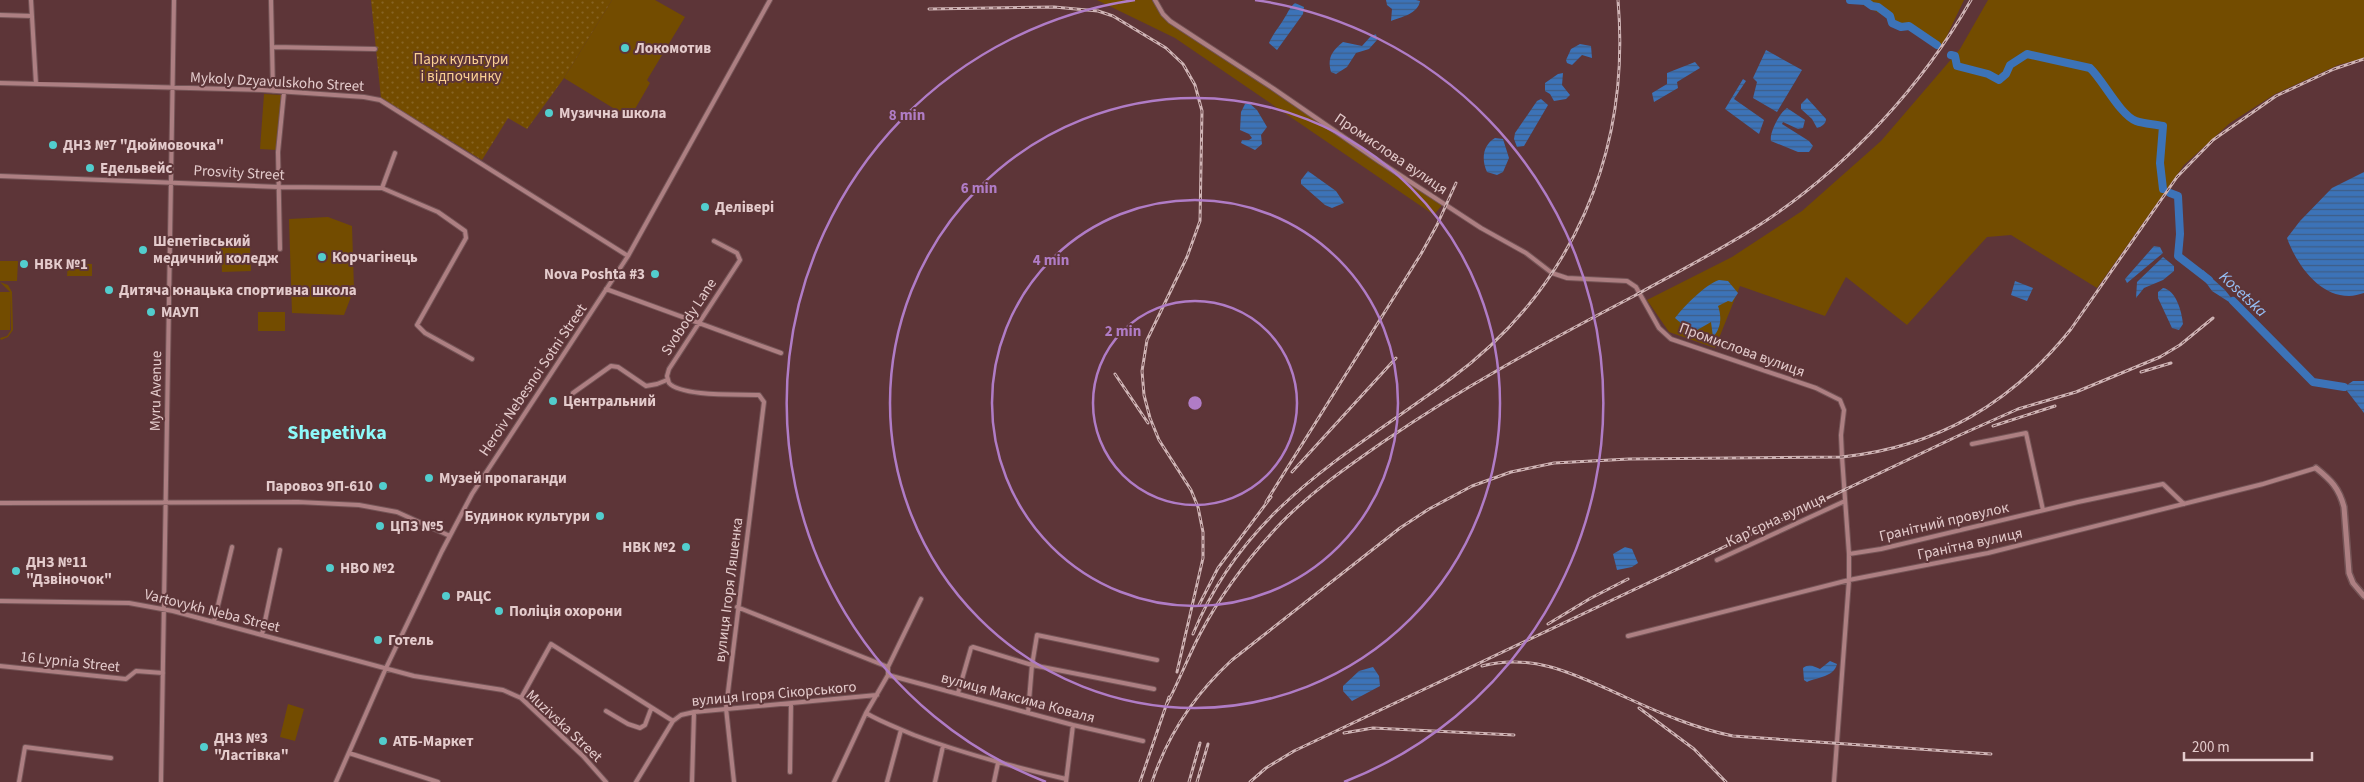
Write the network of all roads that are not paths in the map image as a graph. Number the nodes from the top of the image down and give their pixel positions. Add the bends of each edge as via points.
1 (31, 0) edge
2 (174, 0) edge
3 (271, 0) edge
4 (770, 0) edge
5 (1155, 0) edge
6 (0, 15) edge
7 (32, 16) junction
8 (272, 47) junction
9 (375, 49) dead end
10 (0, 83) edge
11 (36, 84) junction
12 (173, 88) junction
13 (273, 91) junction
14 (284, 92) junction
15 (395, 154) dead end
16 (0, 176) edge
17 (171, 182) junction
18 (279, 187) junction
19 (382, 188) junction
20 (714, 241) dead end
21 (280, 249) dead end
22 (628, 256) junction
23 (606, 289) junction
24 (698, 323) junction
25 (781, 353) dead end
26 (472, 359) dead end
27 (667, 380) junction
28 (573, 393) dead end
29 (764, 402) joint
30 (1972, 444) dead end
31 (2316, 468) joint
32 (1845, 501) junction
33 (166, 502) junction
34 (0, 503) edge
35 (2184, 504) junction
36 (2043, 510) junction
37 (450, 536) junction
38 (232, 547) dead end
39 (280, 550) dead end
40 (1849, 554) junction
41 (1717, 560) dead end
42 (1849, 580) junction
43 (2364, 596) edge
44 (921, 599) dead end
45 (0, 601) edge
46 (737, 607) junction
47 (164, 609) junction
48 (214, 622) junction
49 (262, 635) junction
50 (1628, 636) dead end
51 (1157, 660) dead end
52 (1032, 665) junction
53 (0, 666) edge
54 (888, 667) junction
55 (386, 668) junction
56 (163, 673) junction
57 (888, 675) junction
58 (1154, 689) dead end
59 (958, 693) junction
60 (877, 695) junction
61 (521, 698) junction
62 (791, 704) junction
63 (726, 708) junction
64 (651, 709) junction
65 (606, 711) dead end
66 (694, 712) junction
67 (866, 713) junction
68 (1028, 713) junction
69 (673, 722) junction
70 (1073, 725) junction
71 (901, 730) junction
72 (1143, 741) dead end
73 (944, 746) junction
74 (349, 753) junction
75 (112, 758) dead end
76 (998, 763) junction
77 (790, 772) dead end
78 (1066, 781) edge
79 (18, 782) edge
80 (161, 782) edge
81 (336, 782) edge
82 (438, 782) edge
83 (606, 782) edge
84 (636, 782) edge
85 (692, 782) edge
86 (734, 782) edge
87 (834, 782) edge
88 (887, 782) edge
89 (935, 782) edge
90 (994, 782) edge
91 (1834, 782) edge

1 - 7 street
2 - 12 street, Myru Avenue
3 - 8 street
4 - 22 street, Heroiv Nebesnoi Sotni Street
5 - 32 street, Промислова вулиця via 1170,20 1199,40 1552,273 1567,278 1627,281 1636,287 1659,328 1672,338 1816,388 1840,400 1844,410 1841,435
6 - 7 street
7 - 11 street
8 - 9 street
8 - 13 street
10 - 11 street, Mykoly Dzyavulskoho Street
11 - 12 street, Mykoly Dzyavulskoho Street
12 - 13 street, Mykoly Dzyavulskoho Street
12 - 17 street, Myru Avenue
13 - 14 street, Mykoly Dzyavulskoho Street
14 - 18 street via 278,152
14 - 22 street, Mykoly Dzyavulskoho Street via 380,100
15 - 19 street
16 - 17 street, Prosvity Street
17 - 18 street, Prosvity Street
17 - 33 street, Myru Avenue
18 - 19 street, Prosvity Street
18 - 21 street
19 - 26 street, Prosvity Street via 438,212 465,231 466,238 417,325 425,333
20 - 24 street, Svobody Lane via 737,253 740,260
22 - 23 street, Heroiv Nebesnoi Sotni Street
23 - 24 street
23 - 37 street, Heroiv Nebesnoi Sotni Street via 482,477
24 - 25 street
24 - 27 street, Svobody Lane via 668,369
27 - 28 street via 646,386 618,367 611,366
27 - 29 street, Svobody Lane via 678,389 759,396
29 - 46 street, вулиця Ігоря Ляшенка
30 - 36 street via 2026,432
31 - 35 street, Гранітна вулиця
31 - 43 street via 2334,483 2342,497 2349,573
32 - 40 street, Промислова вулиця
32 - 41 street, Карʼєрна вулиця
33 - 34 street
33 - 37 street via 298,502 371,506 398,512
33 - 47 street, Myru Avenue
35 - 36 street, Гранітний провулок via 2163,484
35 - 42 street, Гранітна вулиця via 1988,553
36 - 40 street, Гранітний провулок
37 - 55 street, Heroiv Nebesnoi Sotni Street
38 - 48 street
39 - 49 street
40 - 42 street, Промислова вулиця
42 - 50 street, Гранітна вулиця
42 - 91 street, Промислова вулиця
44 - 54 street
45 - 47 street, Vartovykh Neba Street via 129,603
46 - 54 street
46 - 63 street, вулиця Ігоря Ляшенка
47 - 48 street, Vartovykh Neba Street
47 - 56 street, Myru Avenue
48 - 49 street, Vartovykh Neba Street
49 - 55 street, Vartovykh Neba Street
51 - 52 street via 1037,635
52 - 58 street
52 - 59 street via 973,646
52 - 68 street
53 - 56 street, 16 Lypnia Street via 126,679 136,671
54 - 57 street
55 - 61 street, Muzivska Street via 443,682 503,690
55 - 74 street, Heroiv Nebesnoi Sotni Street
56 - 80 street, Myru Avenue
57 - 59 street, вулиця Максима Коваля
57 - 60 street
59 - 68 street, вулиця Максима Коваля
60 - 62 street, вулиця Ігоря Сікорського
60 - 67 street
61 - 64 street, вулиця Ігоря Сікорського via 550,644
61 - 83 street, Muzivska Street
62 - 63 street, вулиця Ігоря Сікорського
62 - 77 street
63 - 66 street, вулиця Ігоря Сікорського
63 - 86 street, вулиця Ігоря Ляшенка
64 - 65 street via 640,728
64 - 69 street, вулиця Ігоря Сікорського
66 - 69 street, вулиця Ігоря Сікорського via 681,715
66 - 85 street
67 - 71 street, вулиця Ігоря Сікорського
67 - 87 street
68 - 70 street, вулиця Максима Коваля
69 - 84 street
70 - 72 street, вулиця Максима Коваля
70 - 78 street
71 - 73 street, вулиця Ігоря Сікорського
71 - 88 street
73 - 76 street, вулиця Ігоря Сікорського
73 - 89 street
74 - 81 street, Heroiv Nebesnoi Sotni Street
74 - 82 street
75 - 79 street via 25,747
76 - 78 street, вулиця Ігоря Сікорського
76 - 90 street

